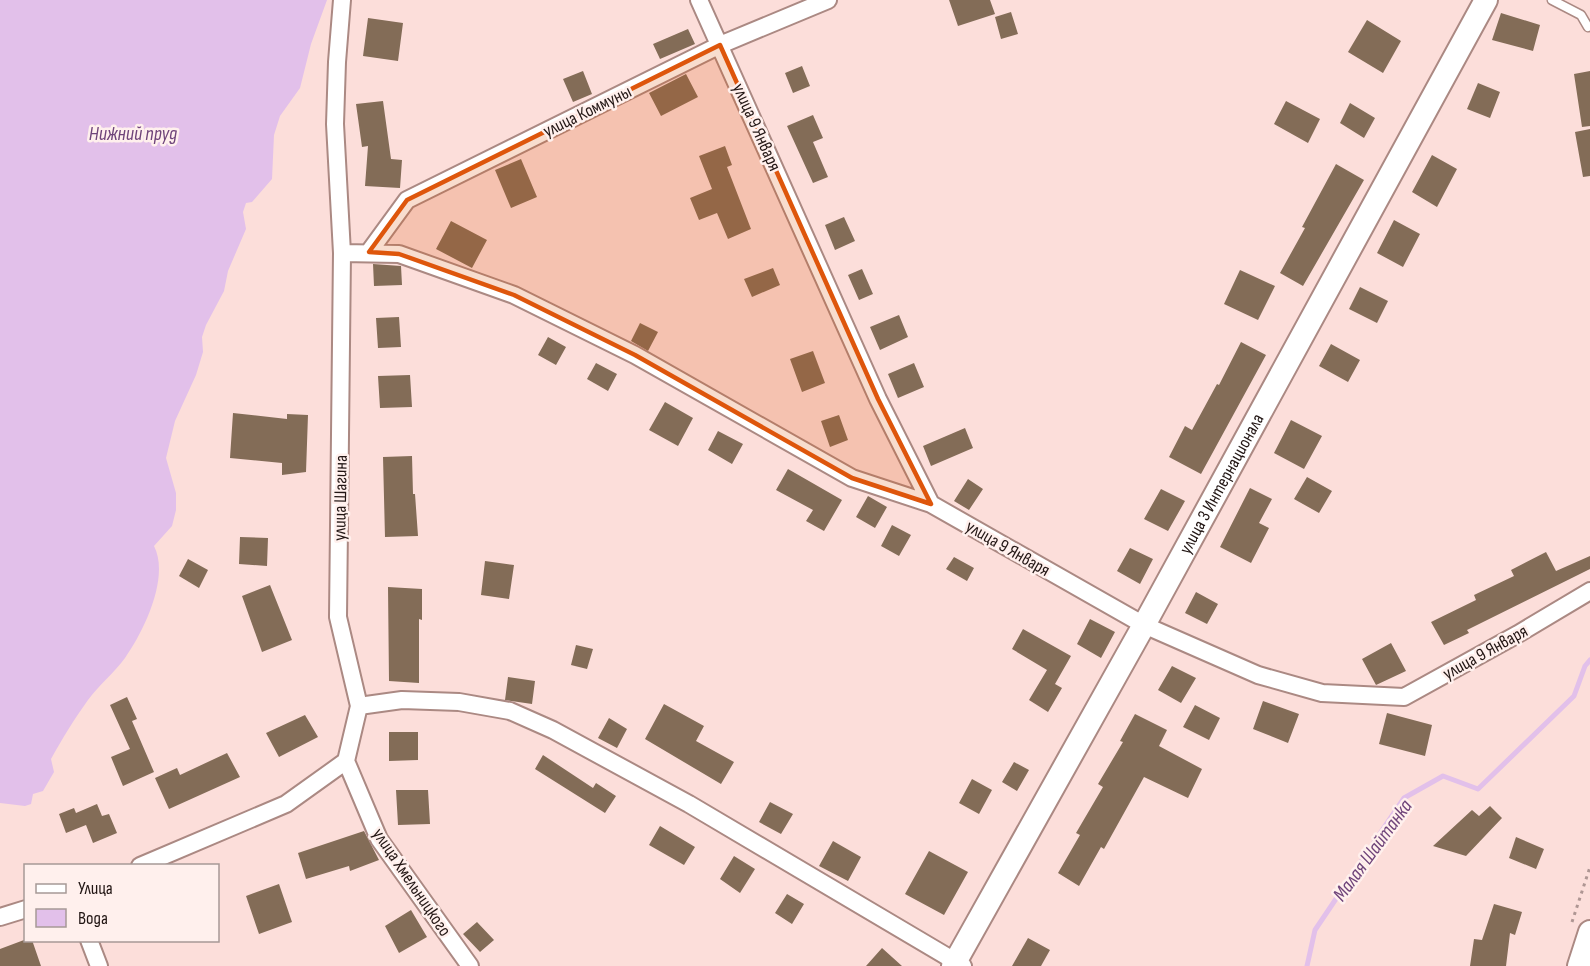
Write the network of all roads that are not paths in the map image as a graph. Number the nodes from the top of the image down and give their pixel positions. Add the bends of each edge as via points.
1 (342, 0) edge
2 (699, 0) edge
3 (828, 0) edge
4 (1486, 0) edge
5 (1552, 0) edge
6 (1588, 27) dead end
7 (720, 45) junction
8 (369, 252) junction
9 (342, 253) junction
10 (931, 504) junction
11 (1590, 591) edge
12 (1144, 625) junction
13 (359, 706) junction
14 (346, 761) junction
15 (145, 864) edge
16 (24, 910) edge
17 (0, 917) edge
18 (1581, 927) edge
19 (90, 942) edge
20 (957, 965) edge
21 (99, 966) edge
22 (470, 966) edge
23 (1579, 966) edge

1 - 9 street, улица Шагина via 335,124
2 - 7 street, улица 9 Января
3 - 7 street, улица Коммуны
4 - 12 street, улица 3 Интернационала
5 - 6 lane via 1581,15
7 - 8 street, улица Коммуны via 407,200
7 - 10 street, улица 9 Января via 878,399
8 - 9 street
8 - 10 street via 399,254 514,295 635,355 852,478
9 - 13 street, улица Шагина via 338,617
10 - 12 street, улица 9 Января
11 - 12 street, улица 9 Января via 1404,697 1322,693 1258,675
12 - 20 street, улица 3 Интернационала
13 - 14 street, улица Шагина
13 - 20 street via 402,700 459,702 510,711 688,804
14 - 15 street via 286,804
14 - 22 street, улица Хмельницкого via 379,839
16 - 17 street
18 - 23 street
19 - 21 street

